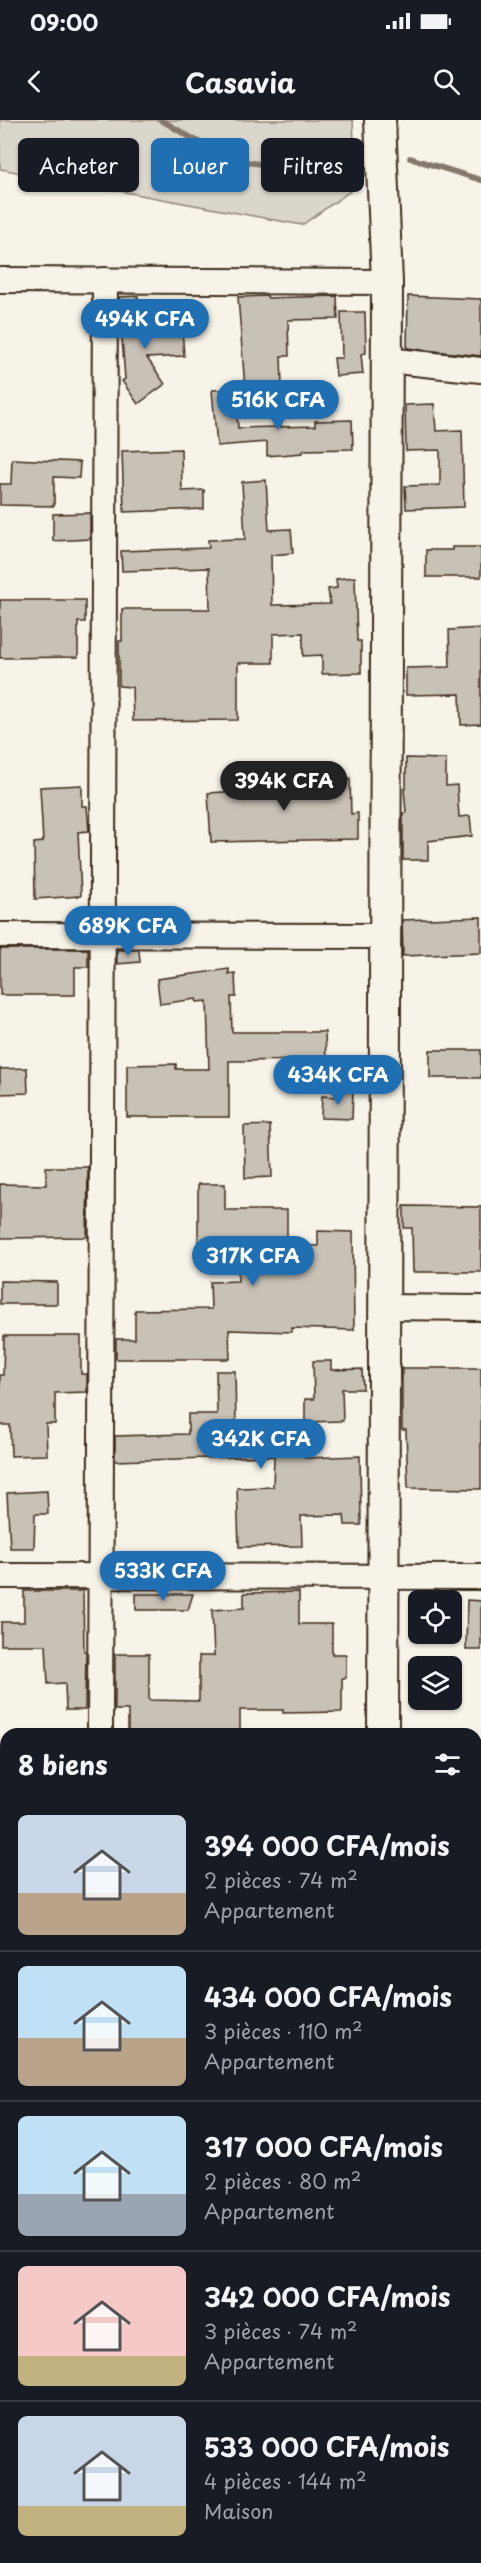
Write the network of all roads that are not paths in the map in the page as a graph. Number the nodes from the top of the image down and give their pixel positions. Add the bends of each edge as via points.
1 (381, 120) edge
2 (0, 280) edge
3 (105, 280) junction
4 (387, 282) junction
5 (387, 360) junction
6 (481, 370) edge
7 (0, 935) edge
8 (102, 935) junction
9 (385, 936) junction
10 (384, 1307) junction
11 (481, 1308) edge
12 (0, 1576) edge
13 (101, 1576) junction
14 (383, 1577) junction
15 (481, 1577) edge
16 (100, 1728) edge
17 (383, 1728) edge

1 - 4 street
2 - 3 street
3 - 4 street
3 - 8 street
4 - 5 street
5 - 6 street
5 - 9 street
7 - 8 street
8 - 9 street
8 - 13 street
9 - 10 street
10 - 11 street
10 - 14 street
12 - 13 street
13 - 14 street
13 - 16 street
14 - 15 street
14 - 17 street

